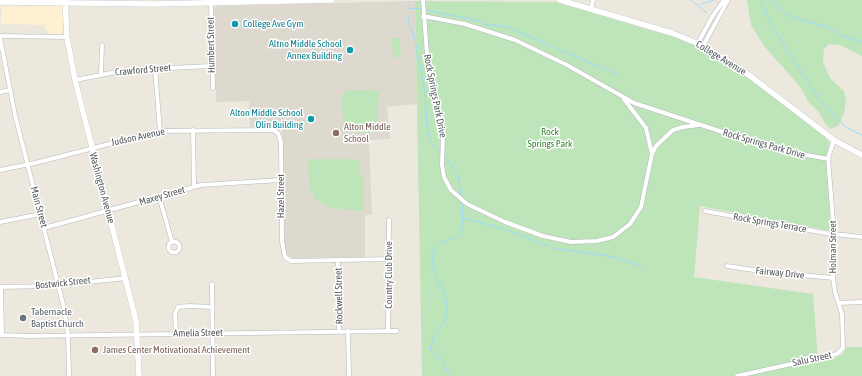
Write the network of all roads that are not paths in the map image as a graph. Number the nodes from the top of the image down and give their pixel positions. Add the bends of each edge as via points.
1 (332, 0) edge
2 (423, 0) edge
3 (560, 0) edge
4 (593, 0) edge
5 (724, 0) edge
6 (728, 0) edge
7 (0, 2) edge
8 (65, 2) edge
9 (153, 2) edge
10 (211, 3) junction
11 (591, 9) junction
12 (423, 16) junction
13 (0, 37) edge
14 (67, 37) junction
15 (701, 44) junction
16 (102, 46) dead end
17 (211, 66) junction
18 (155, 68) junction
19 (102, 74) junction
20 (75, 80) junction
21 (212, 88) dead end
22 (10, 90) junction
23 (0, 92) edge
24 (624, 98) junction
25 (699, 125) junction
26 (193, 130) junction
27 (160, 131) junction
28 (278, 133) joint
29 (834, 140) junction
30 (92, 148) junction
31 (652, 154) junction
32 (862, 155) edge
33 (828, 159) junction
34 (28, 165) junction
35 (0, 170) edge
36 (282, 180) junction
37 (194, 186) junction
38 (159, 196) junction
39 (109, 211) junction
40 (705, 211) dead end
41 (41, 214) junction
42 (388, 220) dead end
43 (0, 222) edge
44 (44, 228) junction
45 (834, 234) junction
46 (862, 237) edge
47 (172, 242) dead end
48 (389, 259) junction
49 (338, 260) junction
50 (727, 266) dead end
51 (126, 278) junction
52 (834, 278) junction
53 (212, 284) dead end
54 (59, 285) junction
55 (1, 287) edge
56 (862, 302) edge
57 (839, 303) junction
58 (212, 307) junction
59 (339, 331) junction
60 (348, 331) junction
61 (388, 331) junction
62 (397, 331) dead end
63 (176, 333) junction
64 (212, 333) junction
65 (1, 334) edge
66 (138, 334) junction
67 (68, 335) junction
68 (840, 352) joint
69 (69, 376) edge
70 (139, 376) edge
71 (213, 376) edge
72 (349, 376) edge
73 (737, 376) edge

1 - 10 main road
2 - 12 street, Rock Springs Park Drive
3 - 11 main road, College Avenue
4 - 11 street
5 - 15 street via 712,17
6 - 15 street
7 - 8 main road
8 - 9 main road
8 - 14 main road, Washington Avenue
9 - 10 main road
10 - 17 street, Humbert Street
11 - 15 main road, College Avenue
12 - 24 street, Rock Springs Park Drive via 465,24 515,40 567,65
12 - 31 street, Rock Springs Park Drive via 428,68 443,137 442,173 451,190 467,204 511,224 553,238 580,243 605,240 626,228 636,216 643,200
13 - 14 street
13 - 22 street, Main Street
14 - 20 main road, Washington Avenue
15 - 29 main road, College Avenue via 745,72
16 - 19 street
17 - 18 street, Crawford Street
17 - 21 street, Humbert Street
18 - 19 street, Crawford Street
18 - 27 street
19 - 20 street, Crawford Street
20 - 30 main road, Washington Avenue
22 - 23 street
22 - 34 street, Main Street
24 - 25 street, Rock Springs Park Drive
24 - 31 street, Rock Springs Park Drive via 646,128
25 - 31 street, Rock Springs Park Drive via 683,126 671,132 656,146
25 - 33 street, Rock Springs Park Drive via 779,150
26 - 27 street, Judson Avenue
26 - 28 street, Judson Avenue via 259,128
26 - 37 street
27 - 30 street, Judson Avenue
28 - 36 street, Hazel Street via 281,142
29 - 32 main road, College Avenue
29 - 33 street, Holman Street
30 - 34 street, Judson Avenue
30 - 39 main road, Washington Avenue
33 - 45 street, Holman Street
34 - 35 street, Judson Avenue
34 - 41 street, Main Street
36 - 37 street, Maxey Street
36 - 49 street, Hazel Street via 282,241 286,259
37 - 38 street, Maxey Street
38 - 39 street, Maxey Street
38 - 47 street
39 - 44 street, Maxey Street
39 - 51 main road, Washington Avenue
40 - 45 street, Rock Springs Terrace
41 - 43 street
41 - 44 street, Main Street
42 - 48 street, Country Club Drive
44 - 54 street, Main Street
45 - 46 street, Rock Springs Terrace
45 - 52 street, Holman Street
48 - 49 street
48 - 61 street, Country Club Drive
49 - 59 street, Rockwell Street
50 - 52 street, Fairway Drive
51 - 54 street, Bostwick Street
51 - 66 main road, Washington Avenue
52 - 57 street, Holman Street
53 - 58 street
54 - 55 street, Bostwick Street
54 - 67 street, Main Street
55 - 65 street
56 - 57 street
57 - 68 street, Holman Street via 844,340
58 - 63 street via 178,307
58 - 64 street
59 - 60 street, Amelia Street
59 - 64 street, Amelia Street
60 - 61 street, Amelia Street
60 - 72 street
61 - 62 street, Amelia Street
63 - 64 street, Amelia Street
63 - 66 street, Amelia Street
64 - 71 street
65 - 67 street, Amelia Street
66 - 67 street, Amelia Street
66 - 70 main road, Washington Avenue
67 - 69 street, Main Street
68 - 73 street, Salu Street

